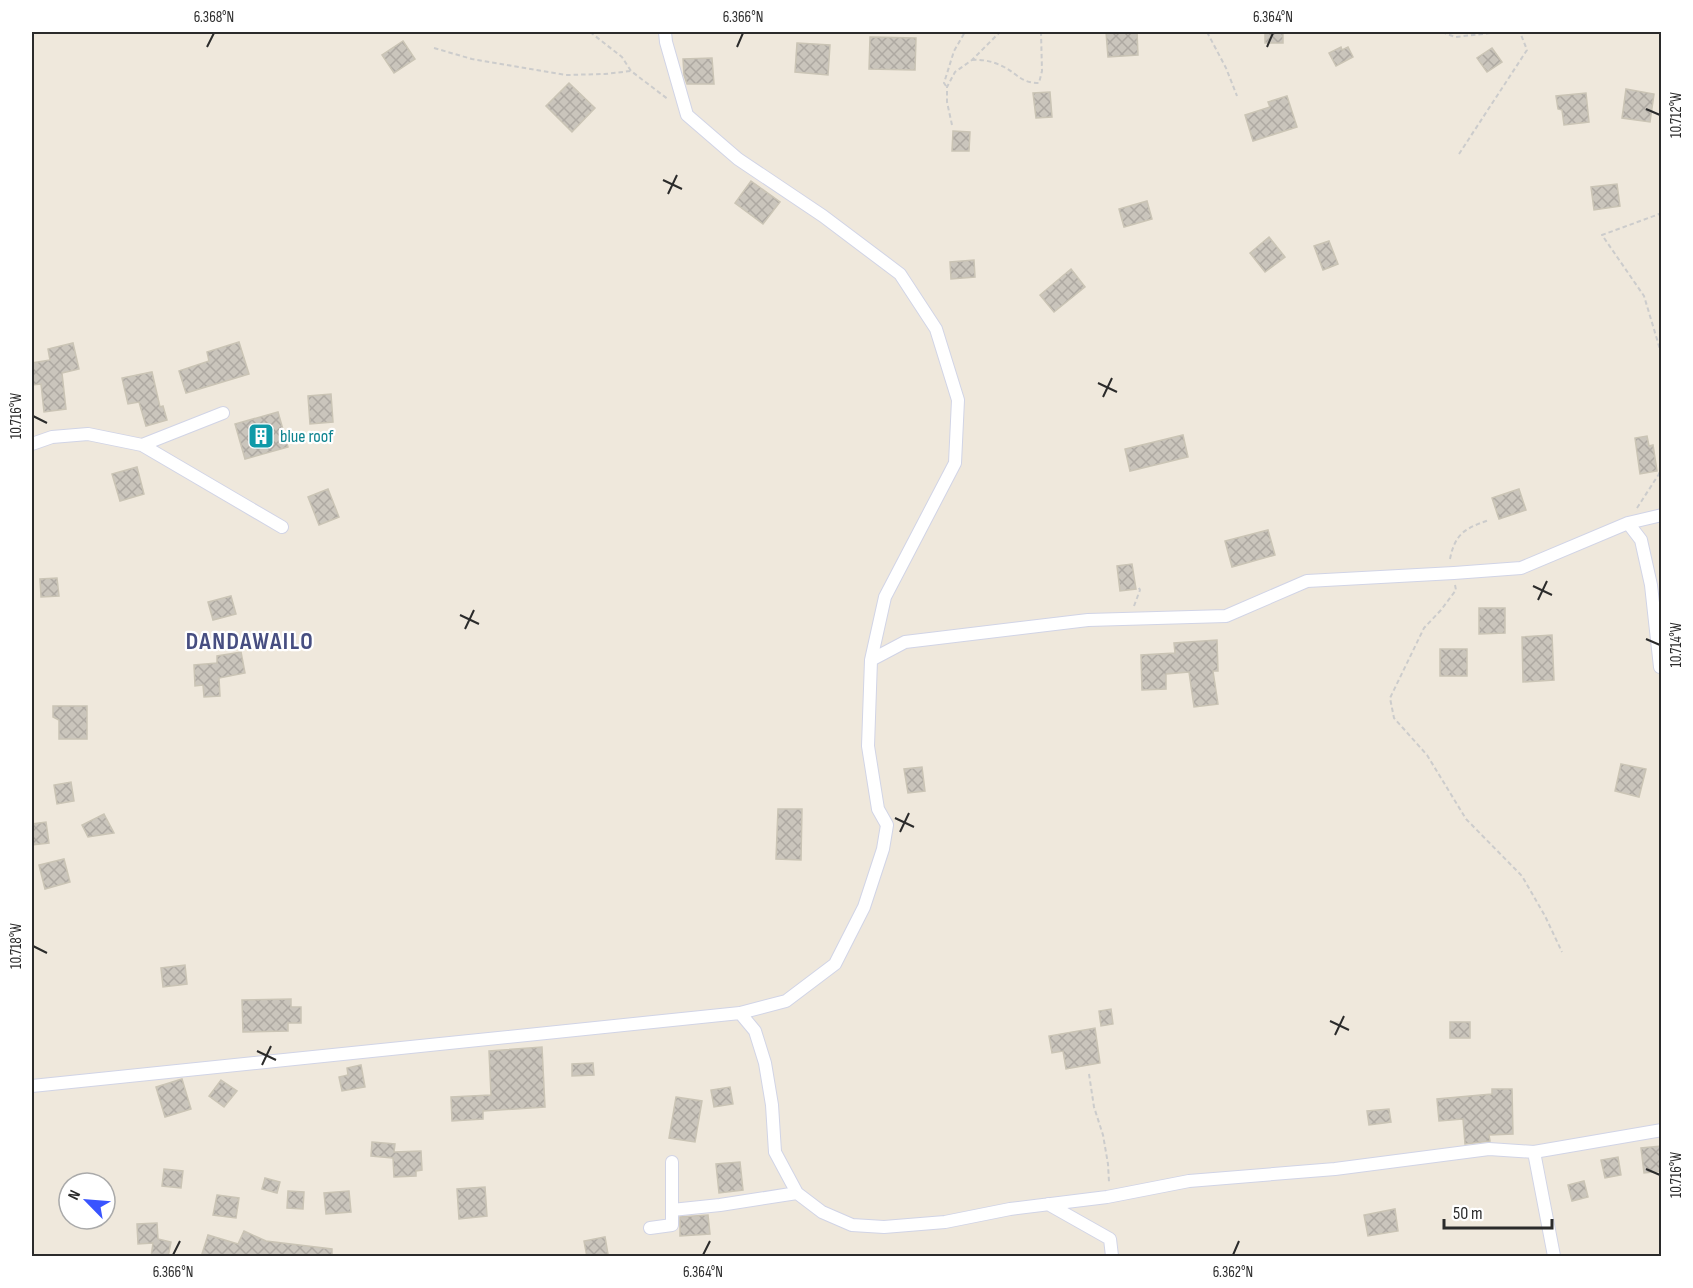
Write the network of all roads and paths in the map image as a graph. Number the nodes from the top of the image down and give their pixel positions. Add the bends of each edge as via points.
1 (590, 32) edge
2 (665, 32) edge
3 (965, 32) edge
4 (1000, 32) edge
5 (1041, 32) edge
6 (1207, 32) edge
7 (1442, 32) edge
8 (1500, 32) edge
9 (1520, 32) edge
10 (434, 48) dead end
11 (972, 60) junction
12 (631, 70) junction
13 (947, 87) junction
14 (1237, 96) dead end
15 (669, 100) dead end
16 (952, 125) dead end
17 (1459, 154) dead end
18 (1662, 213) edge
19 (1662, 356) edge
20 (223, 413) dead end
21 (32, 444) edge
22 (142, 445) junction
23 (1662, 457) edge
24 (1662, 515) edge
25 (1489, 520) dead end
26 (1628, 523) junction
27 (282, 527) dead end
28 (1454, 573) junction
29 (1138, 586) dead end
30 (1128, 619) junction
31 (871, 660) junction
32 (1662, 667) edge
33 (1562, 952) dead end
34 (740, 1013) junction
35 (1089, 1074) dead end
36 (32, 1086) edge
37 (1662, 1130) edge
38 (1534, 1152) junction
39 (672, 1162) dead end
40 (797, 1193) junction
41 (1109, 1197) junction
42 (1048, 1204) junction
43 (672, 1210) junction
44 (650, 1228) dead end
45 (1112, 1257) edge
46 (1554, 1257) edge

1 - 12 path via 622,57
2 - 31 street via 687,114 738,159 900,274 936,329 958,400 955,463 885,597
3 - 13 path via 948,69 944,84
4 - 11 path
5 - 11 path via 1039,83 1028,83 982,59
6 - 14 path
7 - 8 path via 1455,37
9 - 17 path via 1527,50
10 - 12 path via 472,59 566,75
11 - 13 path via 955,72
12 - 15 path
13 - 16 path
18 - 19 path via 1602,235 1644,296
20 - 22 street
21 - 22 street via 52,437 88,435
22 - 27 street
23 - 26 path via 1659,474
24 - 26 street
25 - 28 path via 1467,528 1456,539 1449,558
26 - 28 street via 1521,567
26 - 32 street via 1641,540
28 - 30 street via 1307,581 1226,616
28 - 33 path via 1456,590 1424,628 1390,698 1394,718 1427,755 1466,819 1522,876
29 - 30 path via 1140,590
30 - 31 street via 1088,620 905,642
31 - 34 street via 868,746 878,809 887,825 864,907 835,964 786,1001
34 - 36 street
34 - 40 street via 755,1031 772,1105 775,1152
35 - 41 path via 1108,1164
37 - 38 street
38 - 41 street via 1489,1149 1335,1169 1189,1181
38 - 46 street
39 - 43 street
40 - 42 street via 822,1212 852,1225 884,1227 945,1222
40 - 43 street
41 - 42 street
42 - 45 street via 1110,1239
43 - 44 street via 672,1225

